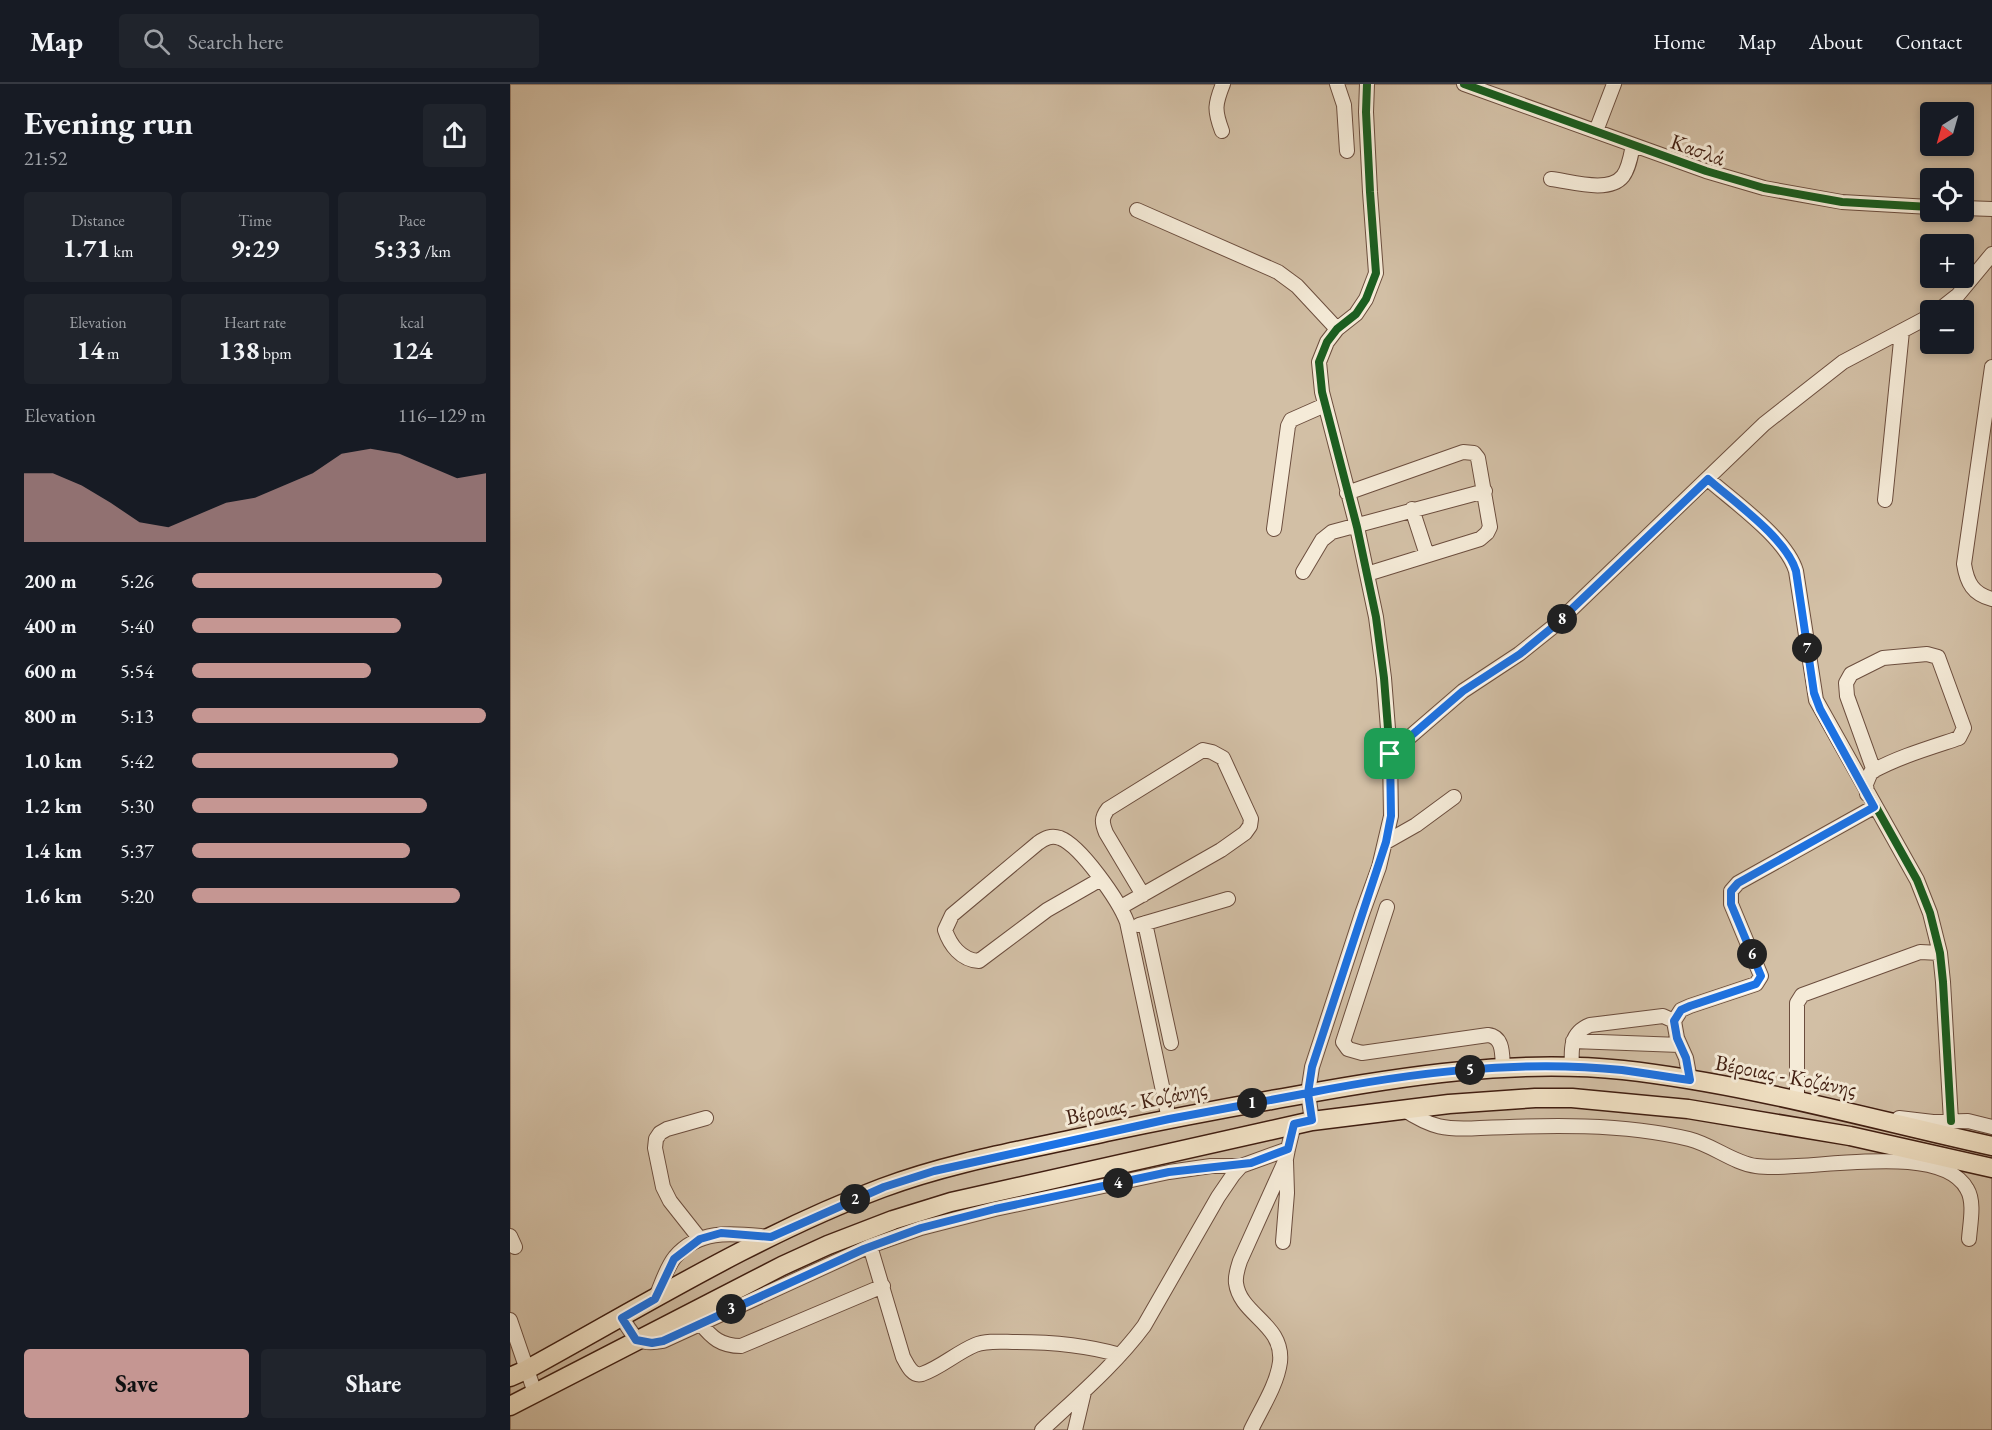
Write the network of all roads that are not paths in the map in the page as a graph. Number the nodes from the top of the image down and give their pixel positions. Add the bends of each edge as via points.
1 (1223, 84) edge
2 (1337, 84) edge
3 (1367, 84) edge
4 (1464, 84) edge
5 (1614, 84) edge
6 (1222, 131) dead end
7 (1596, 132) junction
8 (1633, 145) junction
9 (1347, 151) dead end
10 (1551, 179) dead end
11 (1920, 206) edge
12 (1974, 208) edge
13 (1992, 209) edge
14 (1137, 210) dead end
15 (1992, 254) edge
16 (1953, 300) edge
17 (1920, 321) edge
18 (1337, 329) junction
19 (1902, 331) junction
20 (1992, 367) edge
21 (1325, 405) junction
22 (1708, 479) junction
23 (1485, 491) junction
24 (1347, 493) junction
25 (1885, 500) dead end
26 (1412, 509) junction
27 (1357, 527) junction
28 (1274, 529) dead end
29 (1427, 555) junction
30 (1304, 572) dead end
31 (1367, 574) junction
32 (1992, 599) edge
33 (1390, 754) junction
34 (1874, 771) junction
35 (1867, 794) junction
36 (1454, 797) dead end
37 (1874, 807) junction
38 (1386, 842) junction
39 (1101, 879) junction
40 (1143, 895) junction
41 (1228, 899) dead end
42 (1121, 907) junction
43 (1387, 908) dead end
44 (1145, 923) junction
45 (1128, 928) junction
46 (1940, 953) junction
47 (1674, 1021) junction
48 (1572, 1041) junction
49 (1171, 1043) dead end
50 (1680, 1045) junction
51 (1572, 1068) junction
52 (1503, 1069) junction
53 (1690, 1080) junction
54 (1308, 1093) junction
55 (1797, 1101) junction
56 (1403, 1109) junction
57 (1854, 1113) junction
58 (706, 1118) dead end
59 (1169, 1119) junction
60 (1951, 1121) junction
61 (1303, 1122) junction
62 (1992, 1127) edge
63 (1992, 1146) edge
64 (1287, 1154) junction
65 (1915, 1156) junction
66 (1241, 1166) junction
67 (1992, 1168) edge
68 (771, 1237) junction
69 (700, 1239) junction
70 (1969, 1239) dead end
71 (1283, 1242) dead end
72 (870, 1246) junction
73 (883, 1286) junction
74 (655, 1299) junction
75 (622, 1318) junction
76 (510, 1320) edge
77 (700, 1323) junction
78 (636, 1340) junction
79 (1120, 1355) junction
80 (518, 1373) edge
81 (1084, 1392) junction
82 (535, 1393) junction
83 (510, 1406) edge
84 (1042, 1430) edge
85 (1075, 1430) edge
86 (1251, 1430) edge

1 - 6 street via 1216,102
2 - 9 street via 1344,105
3 - 18 street via 1376,273 1356,314
4 - 7 street, Κασλά
5 - 7 street
7 - 8 street, Κασλά
8 - 10 street via 1628,167 1614,184
8 - 11 street, Κασλά via 1716,175 1783,193 1842,202
12 - 13 street
14 - 18 street via 1278,272 1297,286
15 - 16 street
17 - 19 street
18 - 21 street via 1319,362
19 - 22 street via 1830,371 1764,424
19 - 25 street
20 - 32 street via 1964,564 1973,589
21 - 24 street
21 - 28 street via 1291,420 1288,426
22 - 33 street via 1554,626 1520,654 1463,691
22 - 35 street via 1789,554 1796,571 1814,693
23 - 24 street via 1478,458 1474,453 1463,452
23 - 26 street
23 - 29 street via 1490,526 1487,533 1480,539
24 - 27 street
26 - 27 street
26 - 29 street
27 - 30 street via 1332,532 1322,540
27 - 31 street
29 - 31 street
31 - 33 street via 1384,678
33 - 38 street via 1391,816
34 - 34 street via 1963,734 1938,657 1927,654 1883,658 1851,674 1846,683 1847,696
34 - 35 street via 1866,784
35 - 37 street
36 - 38 street
37 - 46 street via 1917,880
37 - 47 street via 1738,883 1731,891 1731,904 1761,976 1756,984 1681,1010
38 - 54 street via 1312,1067
39 - 39 street via 1065,841 1047,837 952,915 945,930 949,941 964,957 978,961 1047,910
39 - 42 street
40 - 40 street via 1221,850 1250,826 1251,819 1223,758 1218,755 1203,750 1103,815 1106,833
40 - 42 street
41 - 44 street
42 - 45 street
43 - 52 street via 1343,1042 1348,1049 1362,1053 1496,1036 1500,1040
44 - 45 street
44 - 49 street
45 - 59 street
46 - 55 street via 1920,952 1802,995 1797,1003
46 - 60 street
47 - 48 street via 1656,1016 1590,1025
47 - 50 street
48 - 50 street
48 - 51 street
50 - 53 street
51 - 52 main road, Βέροιας - Κοζάνης
51 - 53 main road, Βέροιας - Κοζάνης
52 - 54 main road, Βέροιας - Κοζάνης via 1448,1071
53 - 55 main road, Βέροιας - Κοζάνης
54 - 59 main road, Βέροιας - Κοζάνης
54 - 61 street
55 - 57 main road, Βέροιας - Κοζάνης
56 - 61 main road
56 - 65 main road via 1535,1098 1616,1101 1688,1108
56 - 65 street via 1426,1124 1450,1129 1566,1126 1665,1135 1702,1143 1757,1166 1810,1166
57 - 60 street
57 - 63 main road, Βέροιας - Κοζάνης
58 - 69 street via 660,1133 655,1148 663,1187
59 - 68 main road, Βέροιας - Κοζάνης via 934,1171 884,1187
60 - 62 street
61 - 64 street
61 - 78 main road via 1001,1190 893,1220 782,1266
64 - 66 street
64 - 71 street
64 - 86 street via 1236,1274 1240,1295 1275,1336 1279,1348 1277,1374
65 - 67 main road
65 - 70 street via 1966,1187 1971,1203
66 - 72 street via 1169,1172 1006,1206
66 - 79 street via 1218,1197 1144,1326
68 - 69 street via 721,1233
68 - 74 main road, Βέροιας - Κοζάνης
69 - 74 street via 674,1259
72 - 73 street
72 - 77 street
73 - 77 street via 741,1346 721,1344
73 - 79 street via 903,1357 916,1374 976,1344 998,1341 1052,1342
74 - 75 main road, Βέροιας - Κοζάνης
75 - 78 street
75 - 80 main road, Βέροιας - Κοζάνης
76 - 80 street
77 - 78 street via 663,1341
78 - 82 main road
79 - 81 street
80 - 82 street
81 - 84 street
81 - 85 street
82 - 83 main road

